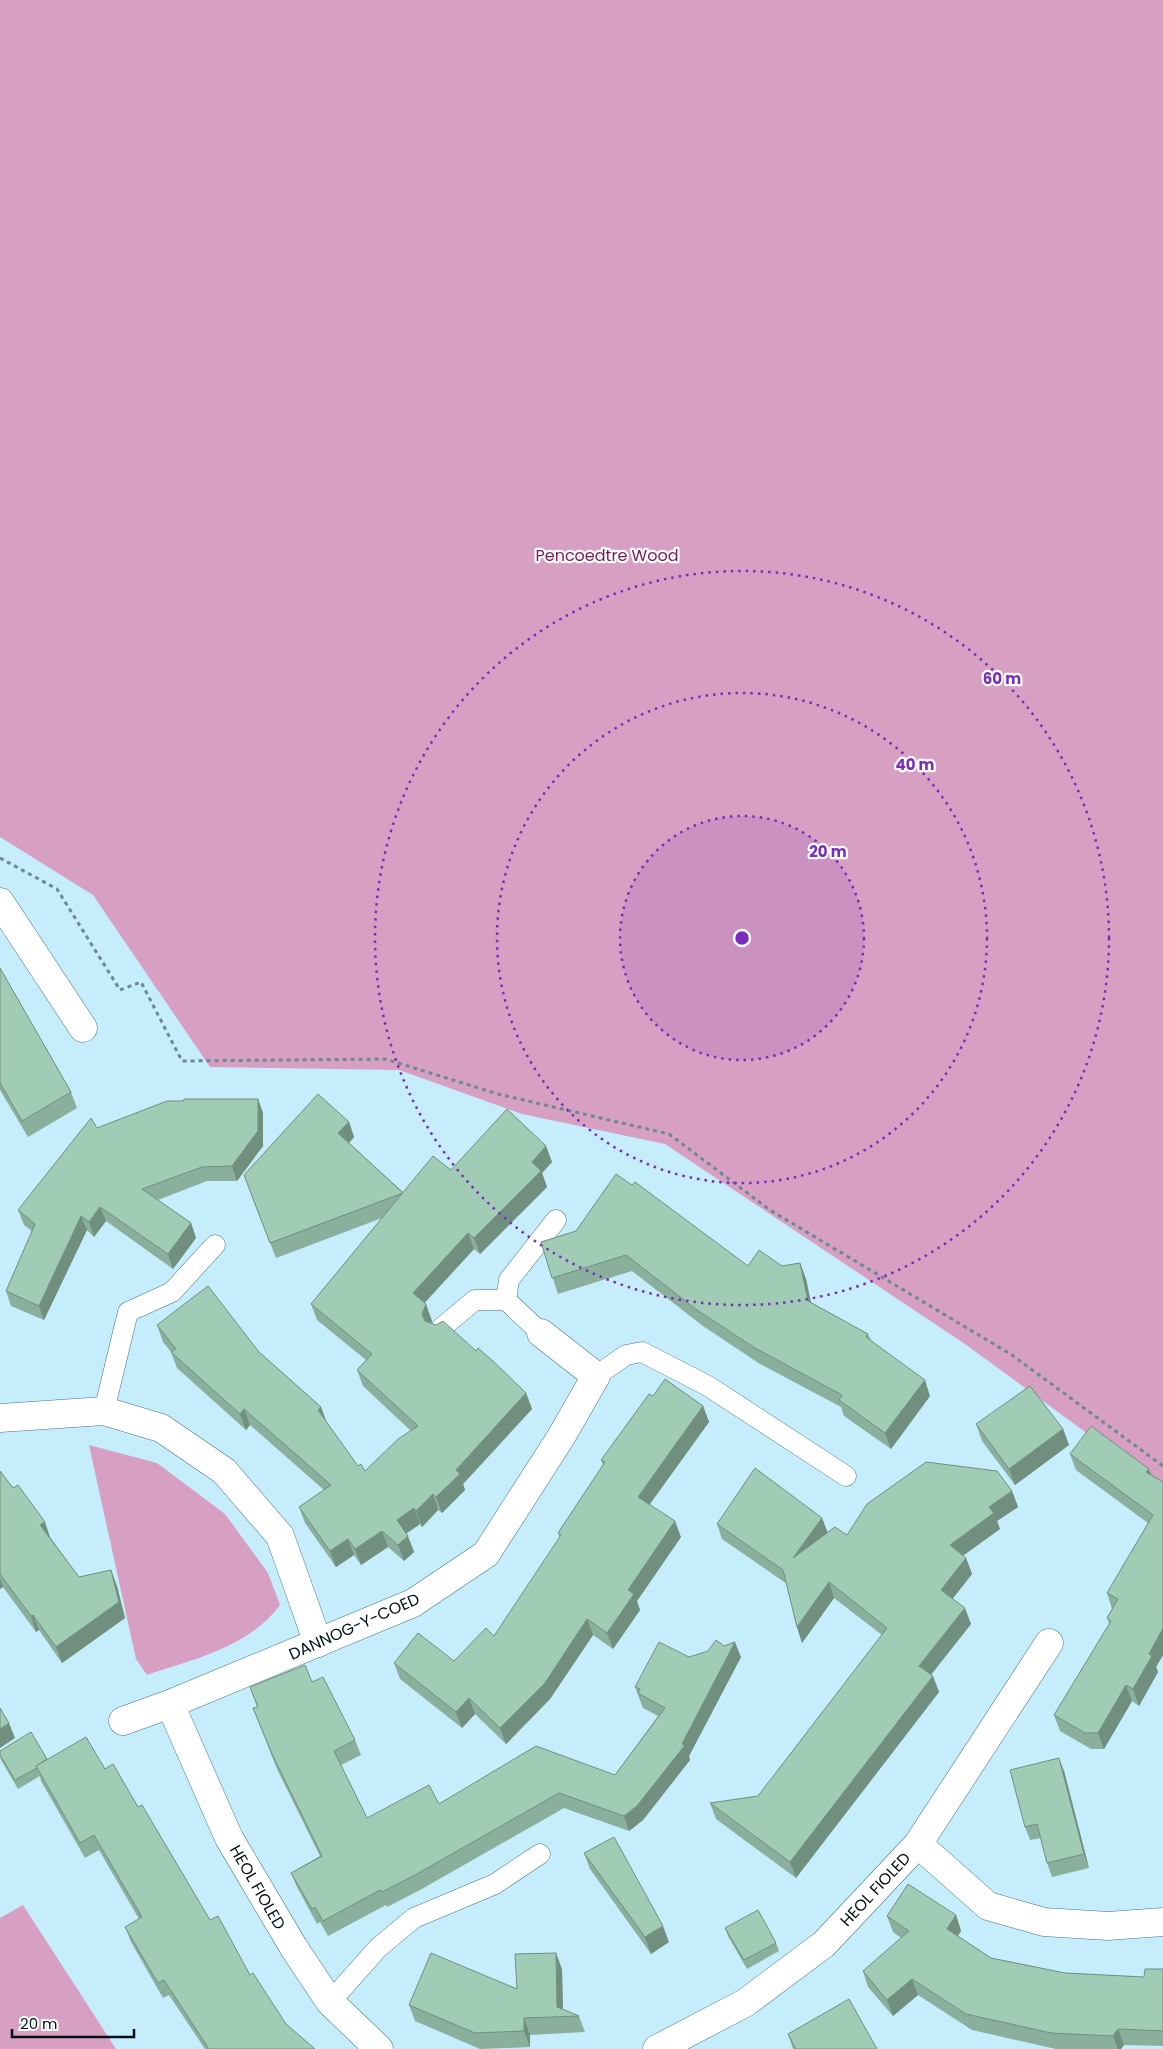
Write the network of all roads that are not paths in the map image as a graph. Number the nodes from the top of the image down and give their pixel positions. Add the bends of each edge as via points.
1 (0, 902) edge
2 (83, 1028) dead end
3 (556, 1220) dead end
4 (215, 1245) dead end
5 (506, 1300) junction
6 (440, 1329) edge
7 (541, 1334) joint
8 (596, 1376) junction
9 (104, 1411) junction
10 (0, 1418) edge
11 (846, 1476) dead end
12 (318, 1643) junction
13 (1049, 1643) dead end
14 (170, 1704) junction
15 (123, 1721) dead end
16 (918, 1844) junction
17 (540, 1854) dead end
18 (1163, 1922) edge
19 (330, 2002) junction
20 (379, 2049) edge
21 (657, 2049) edge

1 - 2 street
3 - 5 lane via 510,1280
4 - 9 lane via 172,1292 128,1312
5 - 6 lane via 475,1300
5 - 7 lane
7 - 8 street
8 - 11 lane via 626,1354 642,1352 708,1386
8 - 12 street, DANNOG-Y-COED via 486,1554 413,1604
9 - 10 street
9 - 12 street via 161,1428 224,1471 280,1536
12 - 14 street, DANNOG-Y-COED
13 - 16 street
14 - 15 street, DANNOG-Y-COED
14 - 19 street, HEOL FIOLED via 230,1838 294,1948
16 - 18 street, HEOL FIOLED via 988,1906 1044,1922 1108,1926
16 - 21 street, HEOL FIOLED via 824,1944 745,2003
17 - 19 lane via 495,1884 414,1918 378,1948
19 - 20 street, HEOL FIOLED

